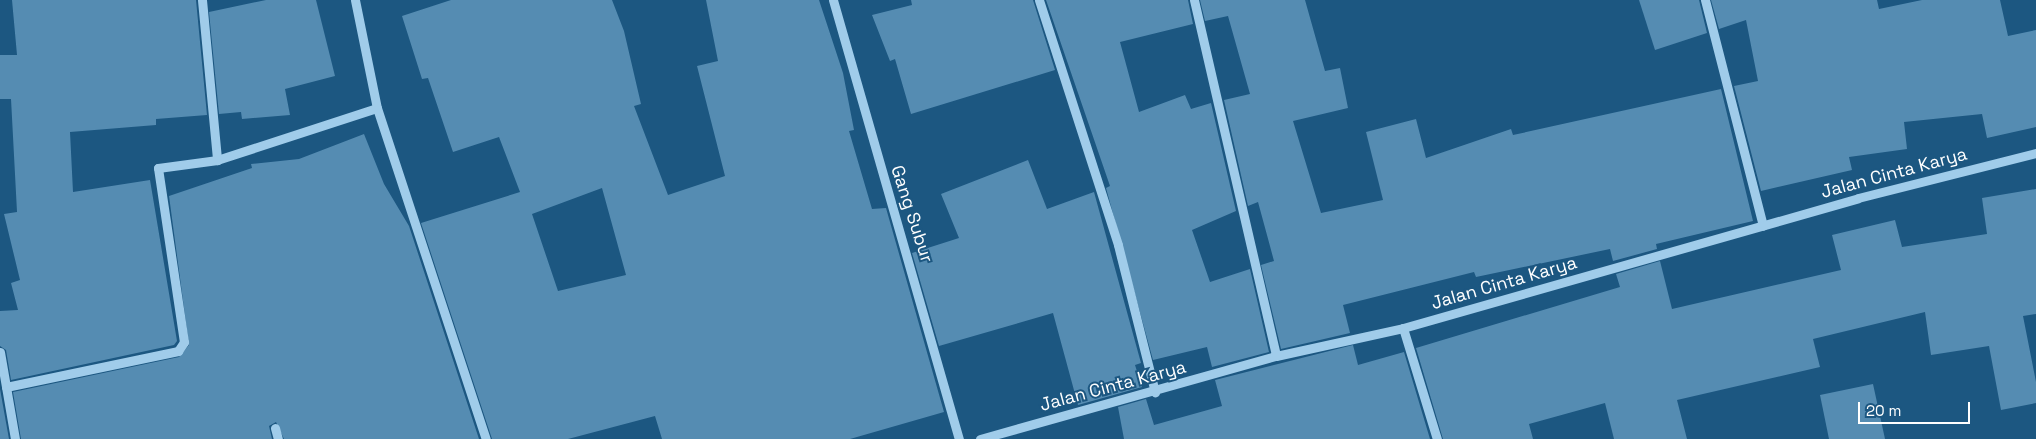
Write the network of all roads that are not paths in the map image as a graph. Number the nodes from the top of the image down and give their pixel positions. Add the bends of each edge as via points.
1 (202, 0) edge
2 (355, 0) edge
3 (832, 0) edge
4 (1039, 0) edge
5 (1194, 0) edge
6 (1705, 0) edge
7 (377, 108) junction
8 (2036, 153) edge
9 (217, 160) junction
10 (1763, 226) junction
11 (1403, 328) junction
12 (0, 352) edge
13 (1276, 356) junction
14 (6, 387) junction
15 (1155, 392) junction
16 (275, 428) dead end
17 (15, 439) edge
18 (278, 439) edge
19 (486, 439) edge
20 (959, 439) edge
21 (980, 439) edge
22 (1437, 439) edge

1 - 9 street
2 - 7 street
3 - 20 street, Gang Subur
4 - 15 street via 1118,245
5 - 13 street
6 - 10 street
7 - 9 street
7 - 19 street
8 - 10 street, Jalan Cinta Karya
9 - 14 street via 158,168 184,342 178,351
10 - 11 street, Jalan Cinta Karya
11 - 13 street, Jalan Cinta Karya
11 - 22 street
12 - 14 street
13 - 15 street, Jalan Cinta Karya
14 - 17 street
15 - 21 street, Jalan Cinta Karya
16 - 18 street

